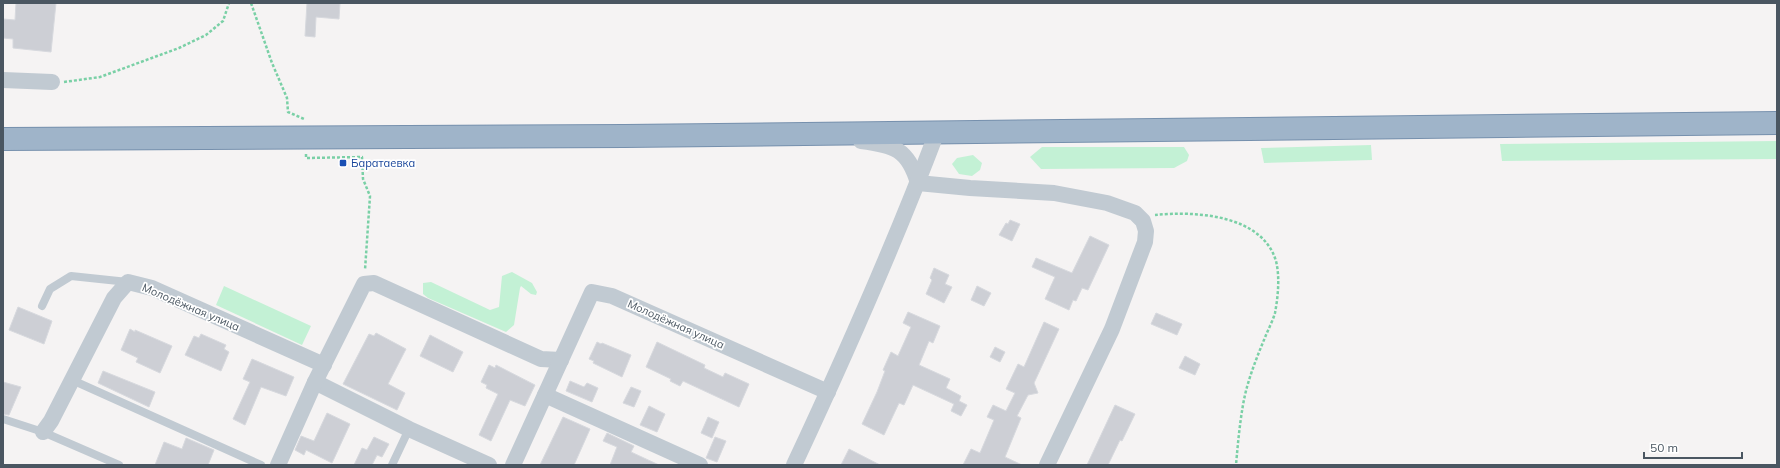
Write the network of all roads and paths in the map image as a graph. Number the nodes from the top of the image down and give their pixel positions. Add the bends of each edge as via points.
1 (229, 3) edge
2 (251, 3) edge
3 (3, 80) edge
4 (52, 82) joint
5 (304, 119) dead end
6 (1777, 123) edge
7 (937, 132) junction
8 (787, 134) junction
9 (3, 139) edge
10 (305, 150) dead end
11 (918, 183) junction
12 (1138, 216) junction
13 (128, 282) junction
14 (364, 284) junction
15 (42, 306) dead end
16 (561, 360) junction
17 (324, 364) junction
18 (72, 380) junction
19 (315, 382) junction
20 (828, 392) junction
21 (545, 395) junction
22 (3, 419) edge
23 (409, 428) junction
24 (43, 432) junction
25 (119, 465) edge
26 (261, 465) edge
27 (278, 465) edge
28 (392, 465) edge
29 (489, 465) edge
30 (513, 465) edge
31 (700, 465) edge
32 (794, 465) edge
33 (1047, 465) edge
34 (1236, 465) edge

1 - 4 path via 223,21 206,35 179,48 100,77
2 - 5 path via 287,98 288,112
3 - 4 street
6 - 7 highway
7 - 8 highway
7 - 11 street
8 - 9 highway
8 - 11 street via 879,143 906,156 913,166
10 - 14 path via 306,158 362,157 362,179 370,196
11 - 12 street via 1054,193 1107,203 1135,212
11 - 20 street
12 - 33 street via 1143,221 1146,231 1145,242 1112,329
12 - 34 path via 1180,212 1224,218 1256,234 1268,246 1276,261 1278,289 1275,314 1246,388
13 - 15 lane via 71,276 50,289
13 - 17 street, Молодёжная улица via 152,288
13 - 18 street, Молодёжная улица via 114,298
14 - 16 street via 374,283 541,359
14 - 17 street
16 - 20 street, Молодёжная улица via 592,292 612,296
16 - 21 street, Молодёжная улица
17 - 19 street
18 - 24 street, Молодёжная улица
18 - 26 lane
19 - 23 street
19 - 27 street
20 - 32 street
21 - 30 street, Молодёжная улица
21 - 31 street
22 - 24 lane
23 - 28 lane
23 - 29 street
24 - 25 lane

